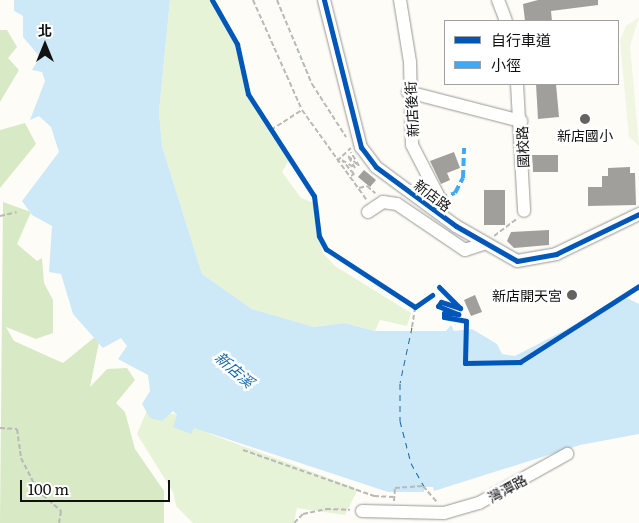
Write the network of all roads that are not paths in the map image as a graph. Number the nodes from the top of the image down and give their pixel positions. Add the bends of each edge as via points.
1 (324, 0) edge
2 (400, 0) edge
3 (498, 0) edge
4 (506, 20) edge
5 (517, 85) edge
6 (408, 92) junction
7 (521, 121) junction
8 (374, 207) road end
9 (430, 207) junction
10 (524, 211) road end
11 (639, 214) edge
12 (484, 244) junction
13 (567, 454) dead end
14 (362, 511) road end
15 (445, 518) edge

1 - 9 street, 新店路 via 361,147 376,167
2 - 6 street, 新店後街 via 409,53
3 - 4 street
5 - 7 street, 國校路
6 - 7 street
6 - 9 street, 新店後街 via 412,145 440,199
7 - 10 street, 國校路
8 - 12 street via 396,204 465,250
9 - 12 street, 新店路
11 - 12 street, 新店路 via 556,254 517,260
13 - 15 street, 灣潭路 via 479,504
14 - 15 street, 灣潭路 via 396,511

